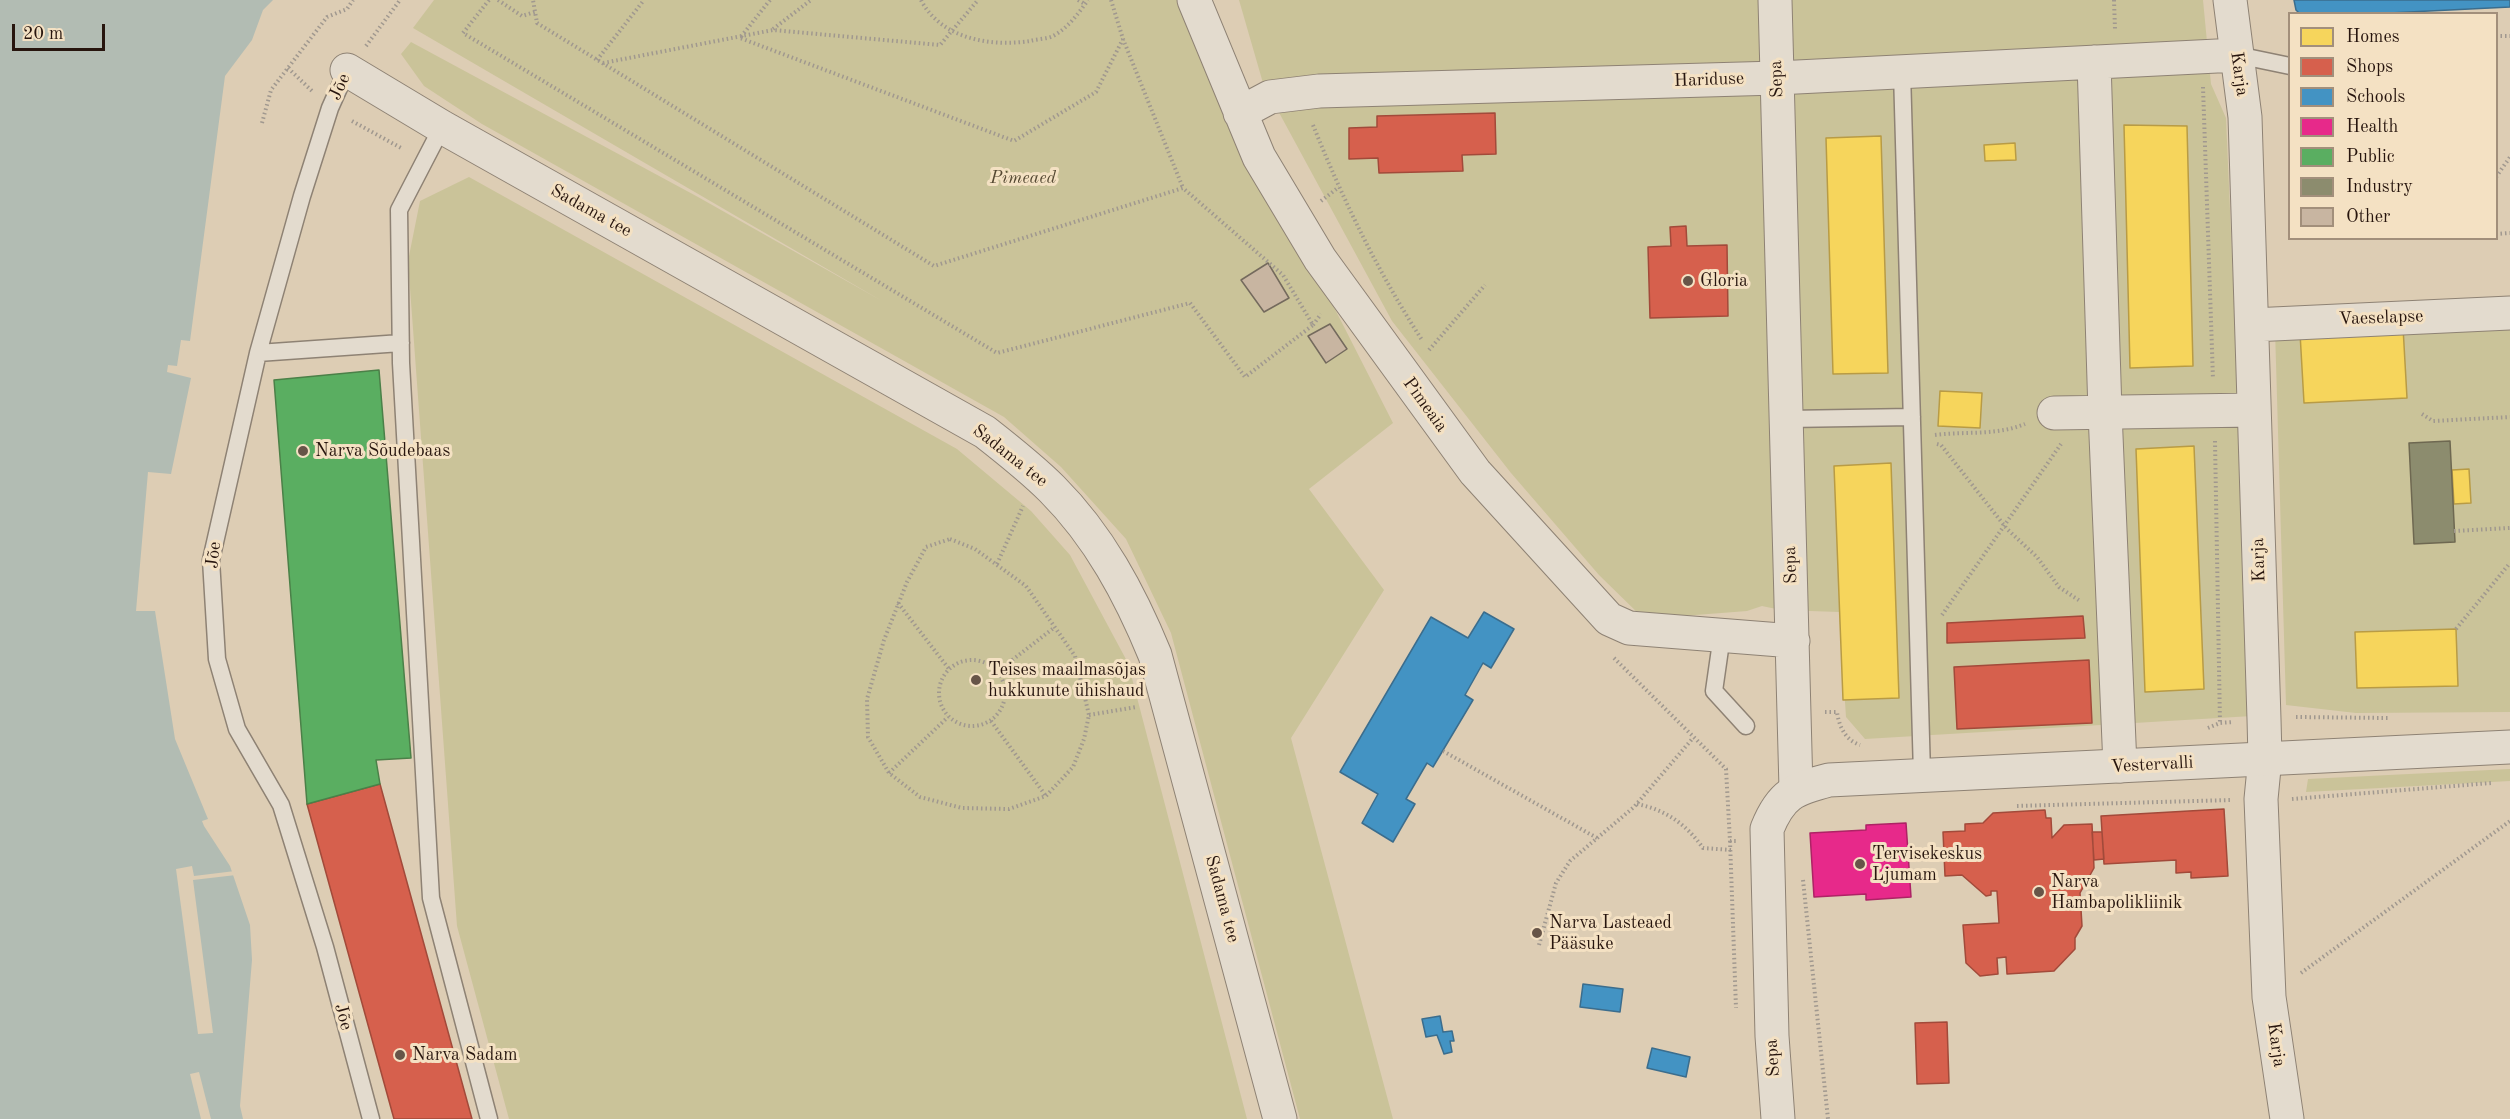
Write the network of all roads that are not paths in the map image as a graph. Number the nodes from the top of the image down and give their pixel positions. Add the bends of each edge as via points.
1 (1194, 0) edge
2 (1775, 0) edge
3 (2229, 0) edge
4 (2236, 55) junction
5 (2094, 62) junction
6 (2288, 66) edge
7 (347, 70) joint
8 (1902, 72) junction
9 (1777, 78) junction
10 (1239, 112) junction
11 (442, 127) junction
12 (2510, 313) edge
13 (2252, 325) junction
14 (400, 343) junction
15 (258, 353) junction
16 (2254, 410) junction
17 (2081, 413) junction
18 (1912, 417) junction
19 (1787, 419) junction
20 (1722, 635) junction
21 (1793, 641) junction
22 (1746, 726) dead end
23 (2510, 747) edge
24 (2265, 758) junction
25 (2120, 766) junction
26 (1922, 774) junction
27 (1796, 789) junction
28 (371, 1119) edge
29 (489, 1119) edge
30 (1280, 1119) edge
31 (1778, 1119) edge
32 (2287, 1119) edge

1 - 10 street, Pimeaia
2 - 9 street, Sepa
3 - 4 street, Karja
4 - 5 street, Hariduse
4 - 6 lane, Hariduse
4 - 13 street, Karja via 2245,117
5 - 8 street, Hariduse
5 - 17 street
7 - 11 street, Sadama tee
7 - 15 lane, Jõe via 330,108 302,196
8 - 9 street, Hariduse
8 - 18 lane
9 - 10 street, Hariduse via 1319,91 1270,97
9 - 19 street, Sepa
10 - 20 street, Pimeaia via 1259,157 1326,268 1475,472 1578,587 1609,619 1629,628
11 - 14 lane via 399,210
11 - 30 street, Sadama tee via 985,432 1053,489 1081,522 1126,591 1155,655
12 - 13 street, Vaeselapse
13 - 16 street, Karja
14 - 15 lane
14 - 29 lane via 431,898
15 - 28 lane, Jõe via 211,560 217,660 237,729 281,805 325,946
16 - 17 street
16 - 24 street, Karja
17 - 25 street via 2113,615
18 - 19 lane
18 - 26 lane
19 - 21 street, Sepa
20 - 21 street, Pimeaia
20 - 22 lane via 1714,691
21 - 27 street, Sepa
23 - 24 street, Vestervalli
24 - 25 street, Vestervalli
24 - 32 street, Karja via 2261,799 2269,997
25 - 26 street, Vestervalli
26 - 27 street, Vestervalli via 1829,780
27 - 31 street, Sepa via 1783,799 1767,829

